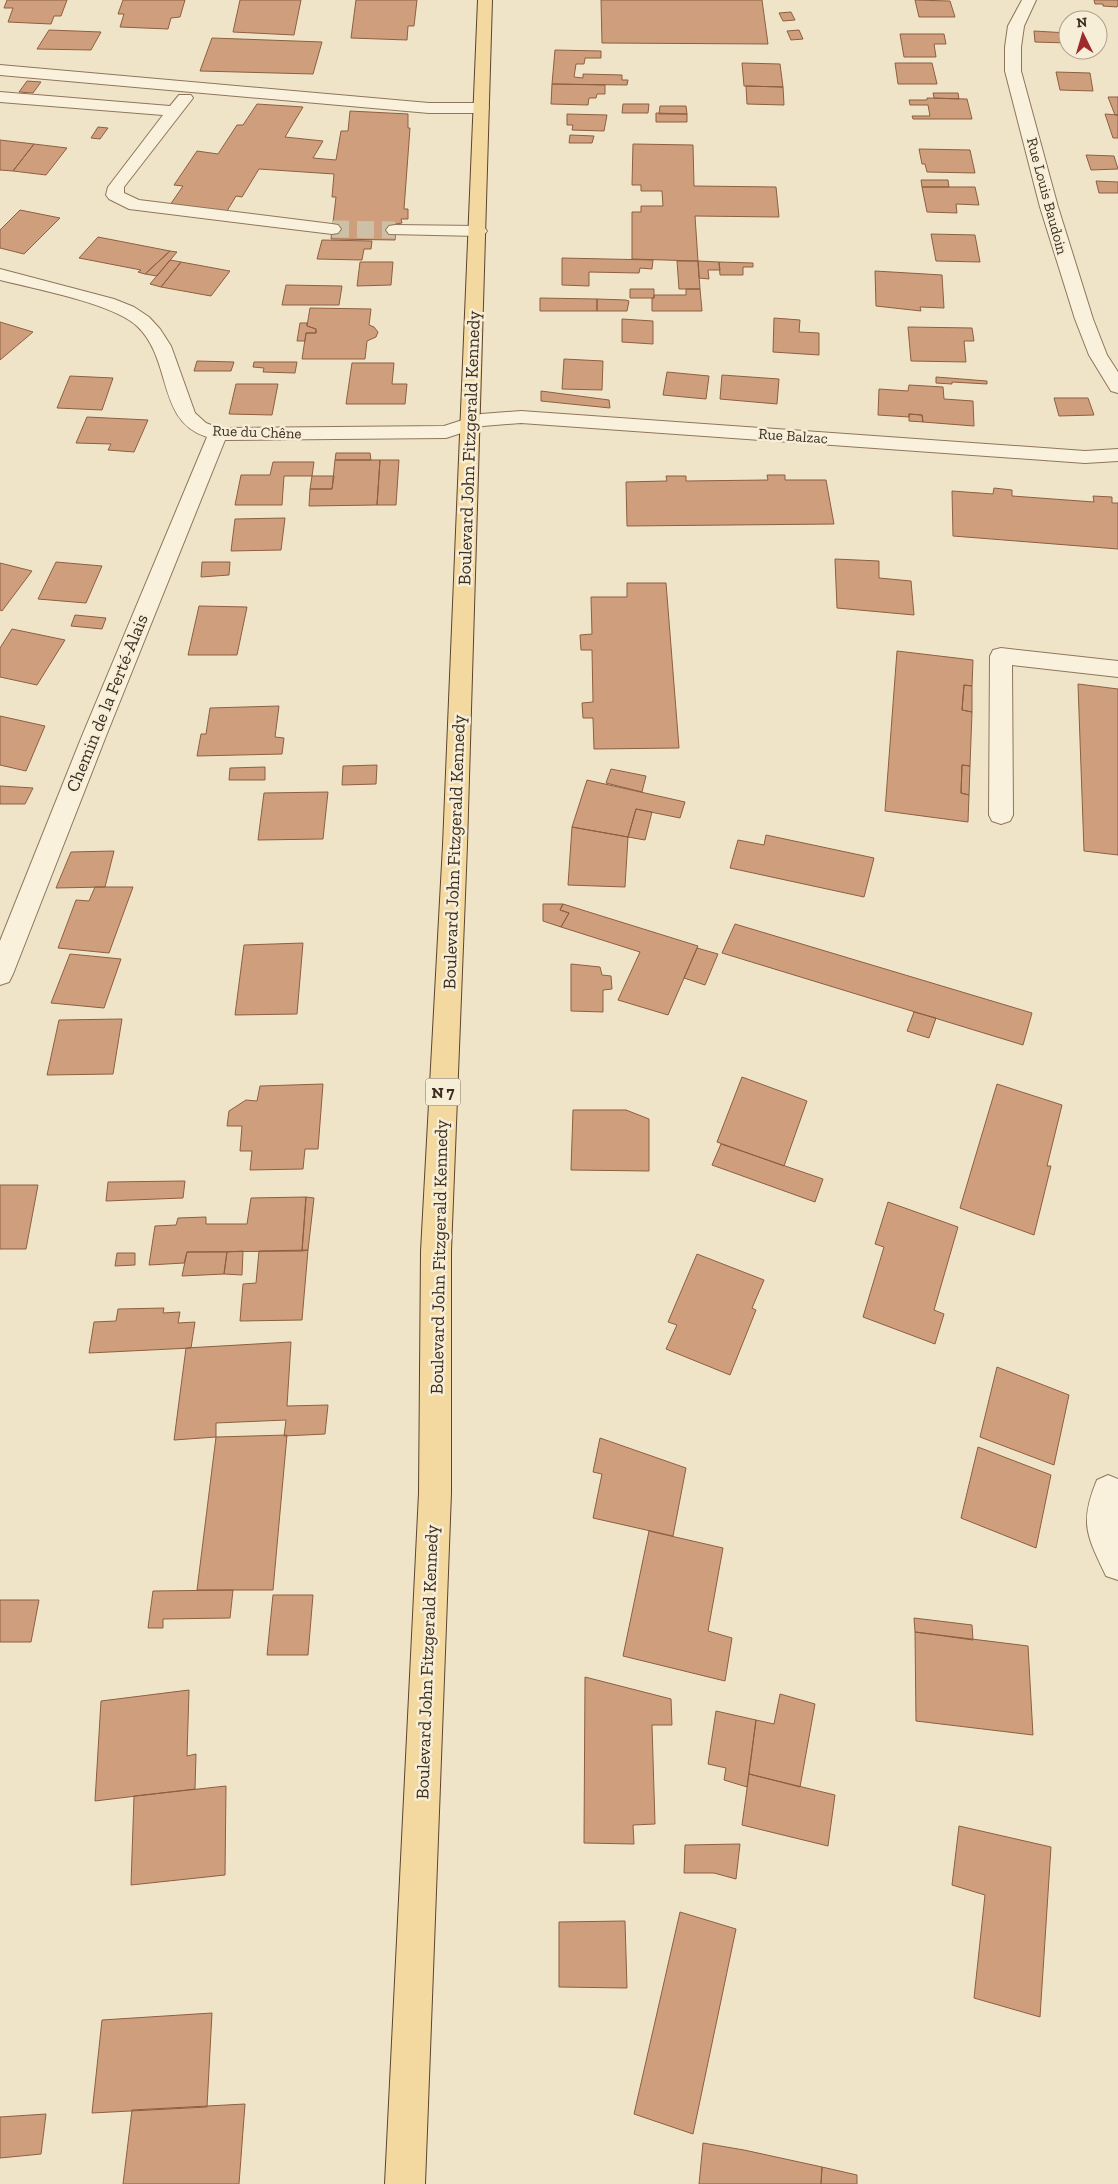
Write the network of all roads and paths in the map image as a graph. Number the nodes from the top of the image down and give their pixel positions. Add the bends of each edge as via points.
1 (486, 0) edge
2 (1029, 0) edge
3 (0, 70) edge
4 (0, 97) edge
5 (185, 98) dead end
6 (481, 108) junction
7 (173, 112) junction
8 (332, 229) tunnel mouth
9 (395, 230) tunnel mouth
10 (478, 231) junction
11 (0, 274) edge
12 (1118, 387) edge
13 (470, 426) junction
14 (218, 434) junction
15 (1118, 455) edge
16 (1118, 669) edge
17 (1001, 814) dead end
18 (0, 974) edge
19 (1108, 1491) dead end
20 (1118, 1564) edge
21 (405, 2184) edge

1 - 6 main road, Boulevard John Fitzgerald Kennedy / N 7
2 - 12 street, Rue Louis Baudoin via 1016,26 1013,71 1049,207 1084,319 1098,355
3 - 6 street via 429,108
4 - 7 street
5 - 7 street
6 - 10 main road, Boulevard John Fitzgerald Kennedy / N 7
7 - 8 street via 116,187 115,195 135,205
9 - 10 street
10 - 13 main road, Boulevard John Fitzgerald Kennedy / N 7
11 - 14 street, Rue du Chêne via 108,303 139,317 161,344 191,423
13 - 14 street, Rue du Chêne via 422,433
13 - 15 street, Rue Balzac via 481,420 521,417 1085,457
13 - 21 main road, Boulevard John Fitzgerald Kennedy / N 7 via 436,1251 435,1493
14 - 18 street, Chemin de la Ferté-Alais
16 - 17 street via 1002,656
19 - 20 street via 1101,1518 1107,1542

